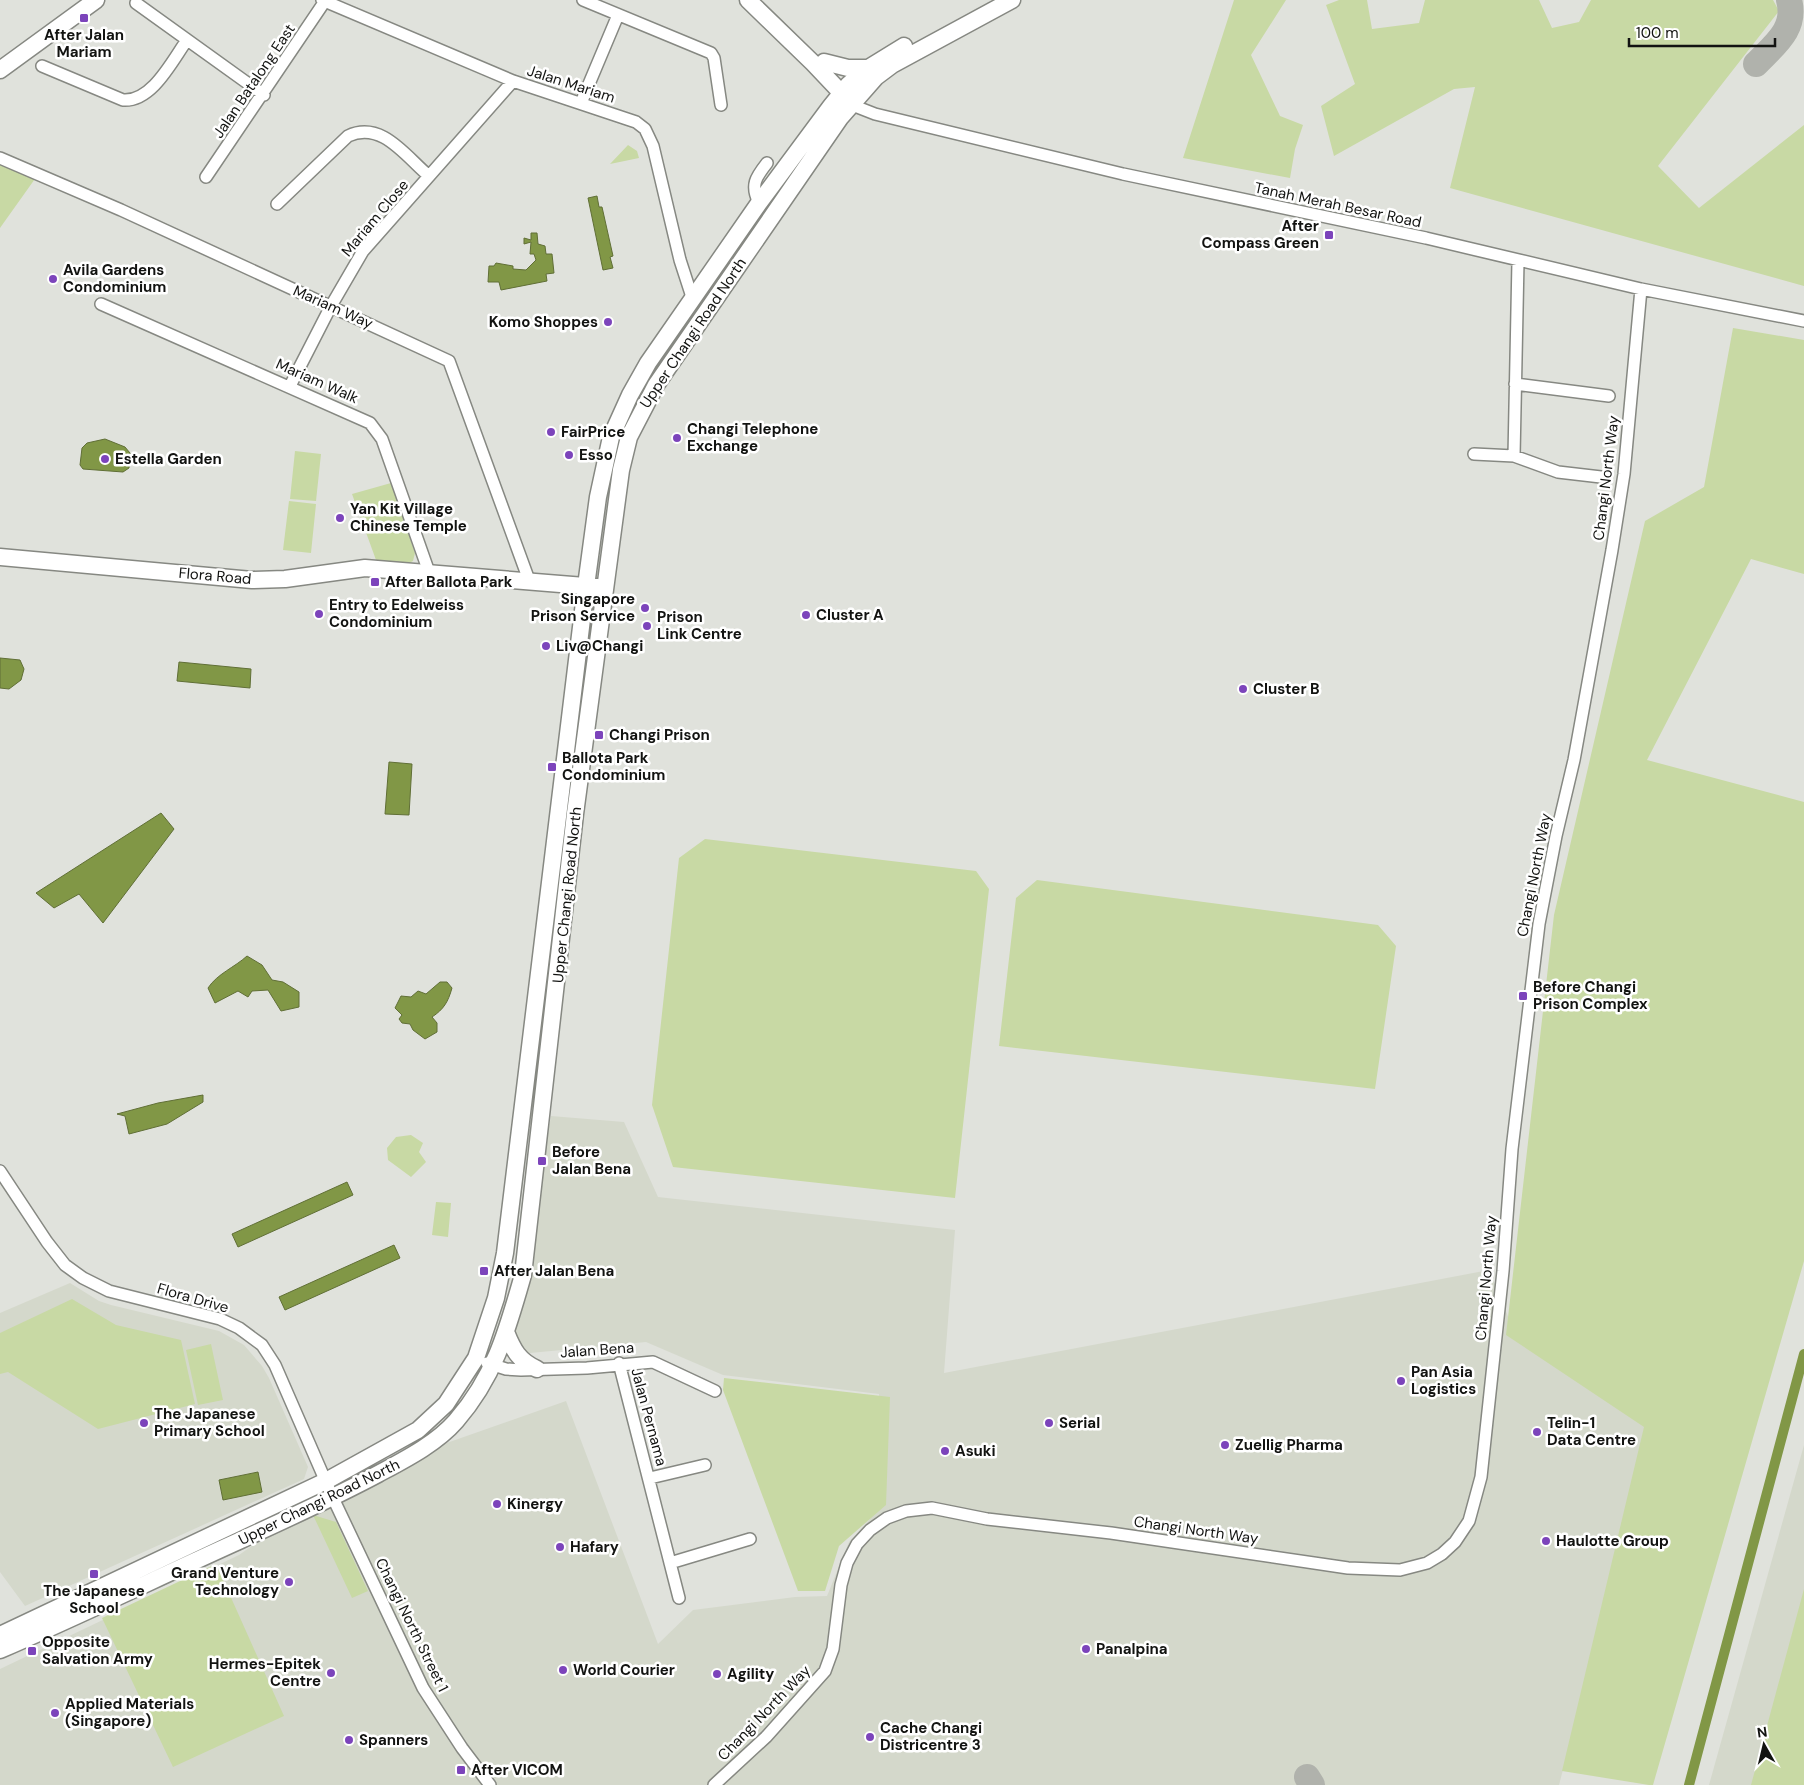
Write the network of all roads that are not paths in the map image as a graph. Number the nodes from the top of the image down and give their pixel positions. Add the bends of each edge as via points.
1 (82, 0) edge
2 (96, 0) edge
3 (583, 0) edge
4 (748, 0) edge
5 (761, 0) edge
6 (990, 0) edge
7 (1012, 0) edge
8 (324, 1) edge
9 (136, 3) dead end
10 (618, 15) junction
11 (187, 40) junction
12 (0, 60) edge
13 (42, 66) dead end
14 (868, 68) junction
15 (0, 70) edge
16 (826, 70) junction
17 (513, 81) junction
18 (264, 95) junction
19 (853, 98) junction
20 (581, 103) junction
21 (721, 105) dead end
22 (823, 117) junction
23 (0, 158) edge
24 (767, 163) dead end
25 (429, 176) junction
26 (206, 178) dead end
27 (759, 203) junction
28 (278, 204) dead end
29 (1518, 261) junction
30 (1641, 289) junction
31 (693, 300) junction
32 (101, 304) dead end
33 (331, 306) junction
34 (1804, 322) edge
35 (1515, 384) junction
36 (290, 386) junction
37 (1609, 396) dead end
38 (1474, 454) dead end
39 (1514, 456) junction
40 (1601, 477) dead end
41 (0, 557) edge
42 (430, 575) junction
43 (530, 583) junction
44 (586, 586) junction
45 (606, 588) junction
46 (560, 965) junction
47 (538, 972) junction
48 (0, 1171) edge
49 (506, 1332) junction
50 (476, 1358) junction
51 (619, 1363) junction
52 (493, 1366) junction
53 (537, 1369) junction
54 (715, 1391) dead end
55 (705, 1466) dead end
56 (650, 1478) junction
57 (326, 1481) junction
58 (333, 1498) junction
59 (750, 1539) dead end
60 (670, 1564) junction
61 (679, 1598) dead end
62 (0, 1635) edge
63 (0, 1650) edge
64 (490, 1785) edge
65 (714, 1785) edge

1 - 12 street
2 - 15 street
3 - 10 street
4 - 16 street
5 - 16 street
6 - 14 street, Upper Changi Road North
7 - 19 street, Upper Changi Road North via 892,65
8 - 17 street, Jalan Mariam
8 - 18 street, Jalan Batalong East
9 - 11 street
10 - 20 street
10 - 21 street via 711,53
11 - 13 street via 153,85 133,101 123,100
11 - 18 street
14 - 16 street
14 - 19 street, Upper Changi Road North
16 - 19 street
16 - 22 street
17 - 20 street, Jalan Mariam
17 - 25 street, Mariam Close
18 - 26 street, Jalan Batalong East
19 - 22 street, Upper Changi Road North
19 - 29 street, Tanah Merah Besar Road via 1099,169 1426,238
19 - 45 street, Upper Changi Road North via 704,313 640,414 629,437 621,470
20 - 31 street, Jalan Mariam via 636,122 645,129 653,146 680,260
22 - 27 street, Upper Changi Road North
23 - 33 street, Mariam Way
24 - 27 street via 753,186
25 - 28 street, Mariam Close via 391,141 365,131 357,132 348,136
25 - 33 street, Mariam Close via 363,251
27 - 31 street, Upper Changi Road North
29 - 30 street, Tanah Merah Besar Road
29 - 35 street
30 - 34 street, Tanah Merah Besar Road
30 - 65 street, Changi North Way via 1624,474 1612,550 1574,760 1539,924 1512,1149 1503,1271 1481,1476 1469,1521 1442,1554 1427,1563 1400,1570 1348,1568 1111,1533 987,1519 932,1508 906,1511 887,1518 870,1530 857,1544 847,1563 833,1649 825,1671 766,1737
31 - 44 street, Upper Changi Road North via 648,363 611,437 598,498
32 - 36 street, Mariam Walk
33 - 36 street, Mariam Close
33 - 43 street, Mariam Way via 449,361
35 - 37 street
35 - 39 street
36 - 42 street, Mariam Walk via 365,419 376,428
38 - 39 street
39 - 40 street via 1558,472
41 - 42 street, Flora Road via 252,580 365,568
42 - 43 street
43 - 44 street
44 - 45 street
44 - 47 street, Upper Changi Road North
45 - 46 street, Upper Changi Road North via 577,802
46 - 47 street
46 - 49 street, Upper Changi Road North via 523,1274
47 - 50 street, Upper Changi Road North via 505,1253 496,1298
48 - 57 street, Flora Drive via 47,1242 65,1265 83,1278 109,1291 220,1319 262,1345 275,1365
49 - 52 street, Upper Changi Road North
49 - 53 street via 514,1351
50 - 52 street, Jalan Bena
50 - 57 street, Upper Changi Road North via 446,1404 418,1430
51 - 53 street, Jalan Bena via 587,1368
51 - 54 street, Jalan Bena via 660,1364
51 - 56 street, Jalan Pernama
52 - 53 street, Jalan Bena
52 - 58 street, Upper Changi Road North via 482,1388 451,1425 398,1463
55 - 56 street, Jalan Pernama
56 - 60 street, Jalan Pernama
57 - 58 street, Flora Drive
57 - 62 street, Upper Changi Road North
58 - 63 street, Upper Changi Road North
58 - 64 street, Changi North Street 1 via 423,1688
59 - 60 street
60 - 61 street, Jalan Pernama

